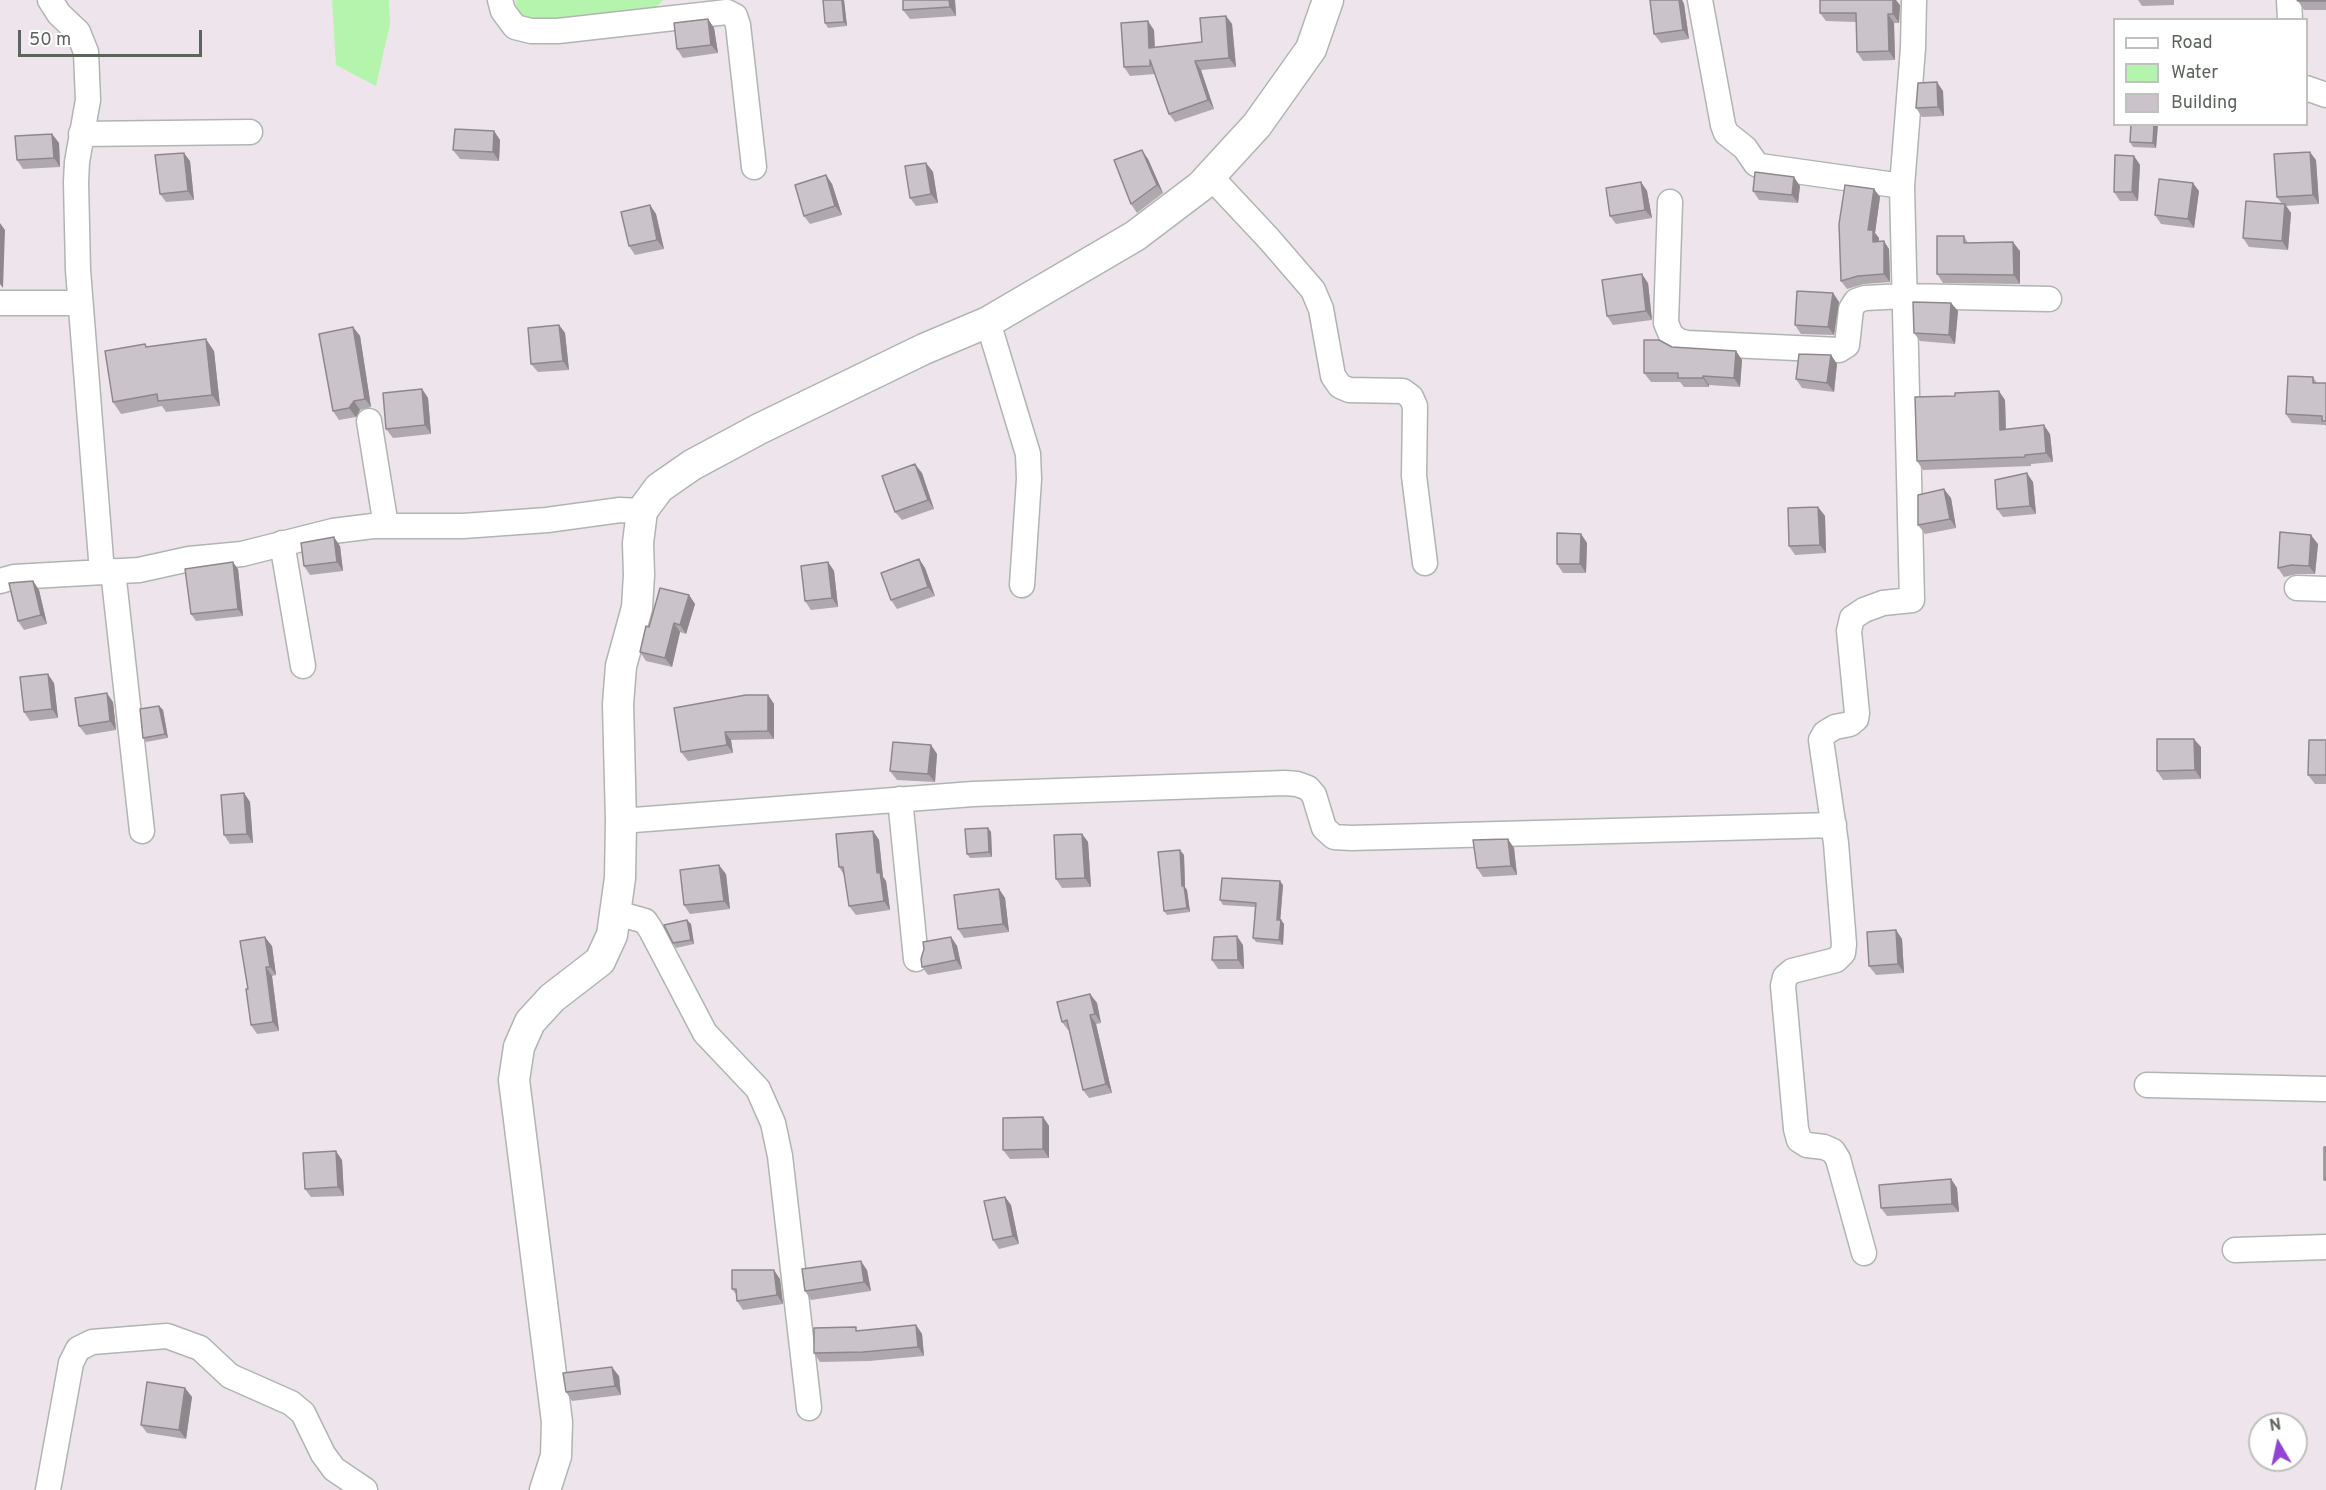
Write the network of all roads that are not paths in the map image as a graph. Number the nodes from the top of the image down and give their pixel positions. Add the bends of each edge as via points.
1 (50, 0) edge
2 (500, 0) edge
3 (1328, 0) edge
4 (1700, 0) edge
5 (1914, 0) edge
6 (2289, 0) edge
7 (2290, 18) edge
8 (2308, 88) edge
9 (2326, 95) edge
10 (250, 132) dead end
11 (81, 134) junction
12 (754, 167) dead end
13 (1210, 176) junction
14 (1902, 186) junction
15 (1670, 202) dead end
16 (1904, 296) junction
17 (2049, 299) dead end
18 (0, 303) edge
19 (81, 303) junction
20 (988, 322) junction
21 (369, 421) dead end
22 (642, 511) junction
23 (387, 526) junction
24 (282, 543) junction
25 (1425, 563) dead end
26 (108, 572) junction
27 (0, 581) edge
28 (1022, 585) dead end
29 (2297, 588) dead end
30 (2326, 589) edge
31 (303, 666) dead end
32 (900, 800) junction
33 (621, 821) junction
34 (1834, 825) junction
35 (142, 831) dead end
36 (616, 912) junction
37 (916, 959) dead end
38 (2147, 1085) dead end
39 (2326, 1089) edge
40 (2326, 1247) edge
41 (2235, 1250) dead end
42 (1864, 1253) dead end
43 (809, 1408) dead end
44 (48, 1490) edge
45 (365, 1490) edge
46 (545, 1490) edge

1 - 11 street via 78,32 86,51 88,100
2 - 12 street via 502,11 515,27 531,31 728,12 735,16
3 - 13 street via 1311,49 1257,125
4 - 14 street via 1726,133 1745,148 1756,164
5 - 14 street
6 - 7 street
8 - 9 street
10 - 11 street
11 - 19 street via 76,182
13 - 20 street via 1135,236
13 - 25 street via 1313,290 1321,309 1333,376 1340,386 1349,390 1403,391 1411,397 1415,406 1414,476
14 - 16 street
15 - 16 street via 1666,323 1679,341 1839,350 1846,345 1851,309 1856,301
16 - 17 street
16 - 34 street via 1912,600 1883,603 1852,618 1849,631 1856,719 1825,733 1821,740
18 - 19 street
19 - 26 street
20 - 22 street via 913,354 701,460 659,488
20 - 28 street via 1028,454
21 - 23 street
22 - 23 street via 463,526
22 - 33 street via 637,608 621,666 618,704
23 - 24 street via 333,531
24 - 26 street via 242,554
24 - 31 street
26 - 27 street
26 - 35 street
29 - 30 street
32 - 33 street
32 - 34 street via 1285,783 1308,788 1324,828 1334,837
32 - 37 street
33 - 36 street
34 - 42 street via 1843,953 1836,960 1792,971 1783,986 1799,1140 1833,1151 1838,1159
36 - 43 street via 645,921 705,1033 758,1089 773,1123
36 - 46 street via 612,935 600,960 552,998 530,1022 519,1047 514,1080 557,1422 556,1456
38 - 39 street
40 - 41 street
44 - 45 street via 71,1363 78,1348 92,1342 167,1336 200,1348 230,1376 291,1403 303,1413 334,1469

